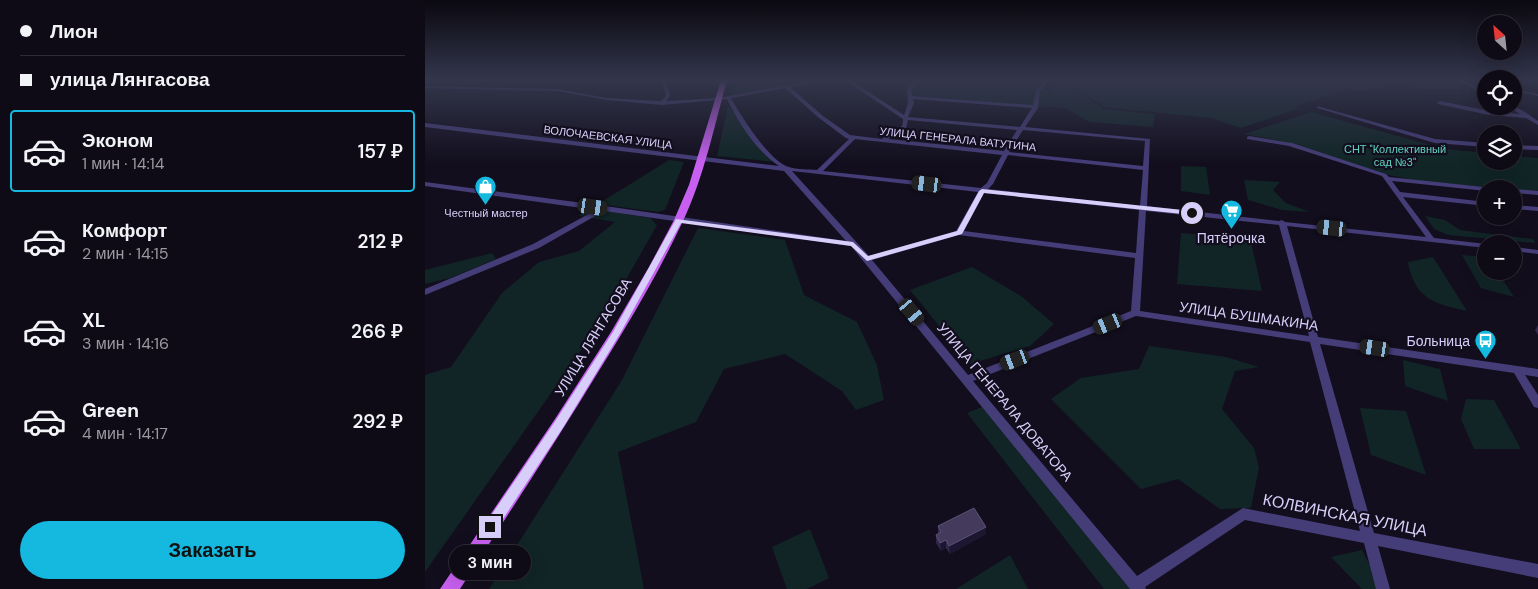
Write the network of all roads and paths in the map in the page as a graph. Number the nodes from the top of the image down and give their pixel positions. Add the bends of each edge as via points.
1 (716, 107) edge
2 (733, 107) edge
3 (809, 107) edge
4 (889, 107) edge
5 (909, 107) edge
6 (1034, 107) edge
7 (1462, 107) edge
8 (1319, 108) dead end
9 (1522, 113) edge
10 (1530, 117) junction
11 (905, 118) junction
12 (1538, 123) edge
13 (425, 125) edge
14 (1022, 128) junction
15 (853, 138) junction
16 (1249, 138) dead end
17 (881, 141) junction
18 (1477, 143) edge
19 (1522, 147) edge
20 (1538, 148) edge
21 (1007, 154) junction
22 (700, 159) junction
23 (785, 168) junction
24 (1146, 168) junction
25 (819, 172) junction
26 (1389, 179) junction
27 (425, 184) edge
28 (1477, 188) edge
29 (982, 191) junction
30 (1522, 192) edge
31 (1538, 193) edge
32 (1397, 194) junction
33 (1477, 203) edge
34 (605, 208) junction
35 (1143, 208) junction
36 (1522, 208) edge
37 (1538, 210) edge
38 (679, 220) junction
39 (1282, 222) junction
40 (959, 233) junction
41 (1431, 239) junction
42 (853, 244) junction
43 (1477, 245) edge
44 (1522, 250) edge
45 (1538, 252) edge
46 (1139, 256) junction
47 (867, 259) junction
48 (425, 292) edge
49 (1135, 313) junction
50 (1314, 339) junction
51 (1517, 370) junction
52 (1538, 373) edge
53 (967, 379) junction
54 (1538, 404) edge
55 (1369, 537) junction
56 (1538, 571) edge
57 (1138, 587) edge
58 (449, 589) edge
59 (1383, 589) edge

1 - 22 main road, УЛИЦА ЛЯНГАСОВА
2 - 23 street, УЛИЦА ГЕНЕРАЛА ДОВАТОРА via 754,136
3 - 15 street, УЛИЦА ГЕНЕРАЛА ВАТУТИНА
4 - 11 street
5 - 11 street
6 - 14 street
7 - 10 street
8 - 18 street via 1435,141
9 - 10 street
10 - 12 street
11 - 14 street
11 - 17 street via 905,127
13 - 22 street, ВОЛОЧАЕВСКАЯ УЛИЦА
14 - 21 street
14 - 24 street via 1148,140
15 - 17 street, УЛИЦА ГЕНЕРАЛА ВАТУТИНА
15 - 25 street
16 - 26 street via 1290,144
17 - 21 street, УЛИЦА ГЕНЕРАЛА ВАТУТИНА
19 - 20 street
21 - 24 street, УЛИЦА ГЕНЕРАЛА ВАТУТИНА
21 - 29 street via 990,184
22 - 23 street, ВОЛОЧАЕВСКАЯ УЛИЦА
22 - 38 main road, УЛИЦА ЛЯНГАСОВА
23 - 25 street
23 - 42 street, УЛИЦА ГЕНЕРАЛА ДОВАТОРА
24 - 35 street
25 - 29 street
26 - 28 street
26 - 32 street
27 - 34 street
29 - 35 street
29 - 40 street
30 - 31 street
32 - 33 street
32 - 41 street
34 - 38 street
34 - 48 street via 536,246
35 - 39 street
35 - 46 street
36 - 37 street
38 - 42 street
38 - 58 main road, УЛИЦА ЛЯНГАСОВА via 560,423
39 - 41 street
39 - 50 street
40 - 46 street
40 - 47 street
41 - 43 street
42 - 47 street, УЛИЦА ГЕНЕРАЛА ДОВАТОРА
44 - 45 street
46 - 49 street
47 - 53 street, УЛИЦА ГЕНЕРАЛА ДОВАТОРА
49 - 50 street, УЛИЦА БУШМАКИНА
49 - 53 street, УЛИЦА БУШМАКИНА
50 - 51 street, УЛИЦА БУШМАКИНА
50 - 55 street
51 - 52 street, УЛИЦА БУШМАКИНА
51 - 54 street
53 - 57 street, УЛИЦА ГЕНЕРАЛА ДОВАТОРА
55 - 56 street, КОЛВИНСКАЯ УЛИЦА
55 - 57 street, КОЛВИНСКАЯ УЛИЦА via 1243,514
55 - 59 street

